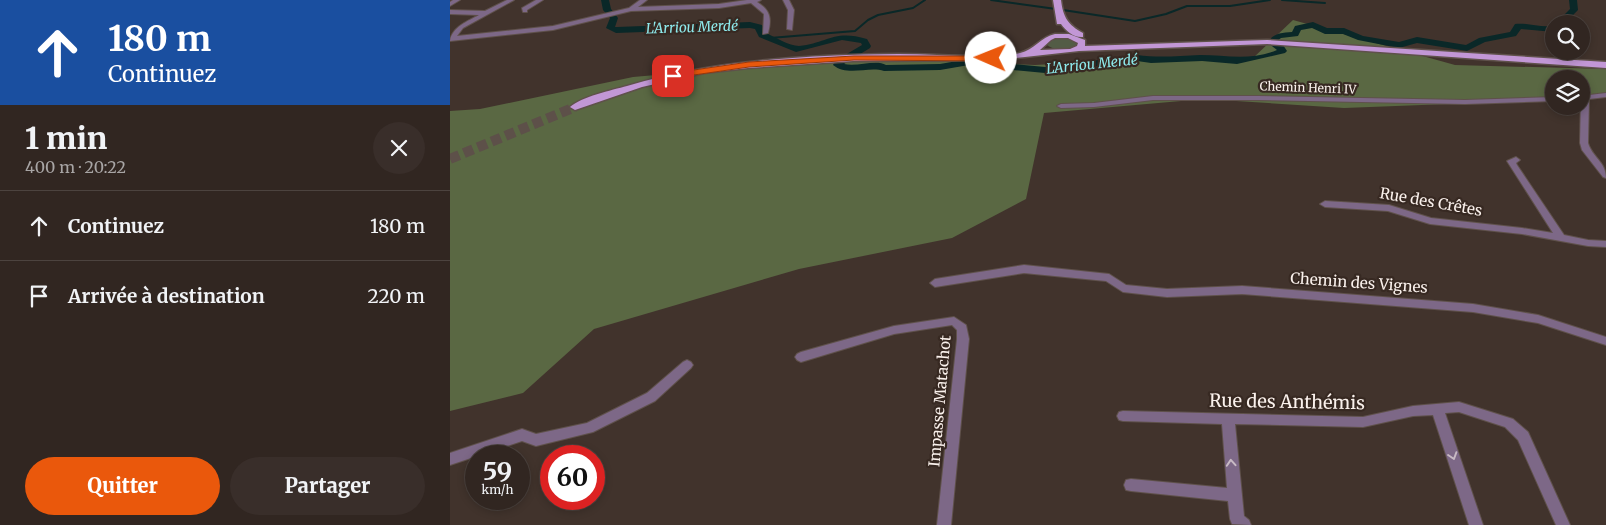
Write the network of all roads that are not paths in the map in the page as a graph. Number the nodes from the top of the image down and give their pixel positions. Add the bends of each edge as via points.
1 (457, 0) edge
2 (511, 0) edge
3 (540, 0) edge
4 (644, 0) edge
5 (786, 0) edge
6 (1057, 0) edge
7 (742, 1) edge
8 (755, 1) edge
9 (450, 4) edge
10 (631, 9) junction
11 (526, 11) dead end
12 (450, 12) edge
13 (486, 14) junction
14 (1059, 15) junction
15 (1060, 26) junction
16 (790, 29) dead end
17 (765, 33) dead end
18 (1055, 36) junction
19 (1070, 36) junction
20 (451, 39) edge
21 (1044, 44) junction
22 (1080, 45) junction
23 (1130, 45) junction
24 (1168, 45) junction
25 (1056, 51) junction
26 (1021, 56) junction
27 (1606, 66) edge
28 (1606, 95) edge
29 (1590, 97) edge
30 (1545, 99) edge
31 (1061, 106) dead end
32 (575, 107) tunnel mouth
33 (1583, 115) edge
34 (1516, 160) dead end
35 (1606, 175) edge
36 (1325, 204) dead end
37 (1560, 237) junction
38 (1606, 244) edge
39 (935, 283) dead end
40 (1606, 341) edge
41 (801, 357) dead end
42 (687, 365) dead end
43 (1438, 410) junction
44 (1123, 416) dead end
45 (1228, 419) junction
46 (450, 459) edge
47 (1131, 485) dead end
48 (1234, 495) junction
49 (944, 525) edge
50 (1244, 525) edge
51 (1476, 525) edge
52 (1563, 525) edge

1 - 9 street
2 - 13 street
3 - 11 street via 524,9
4 - 10 street
5 - 16 street via 790,10
6 - 14 main road
7 - 8 street
7 - 10 street via 657,10
8 - 17 street via 767,12
10 - 20 street via 553,28
12 - 13 street
13 - 20 street via 461,27
14 - 15 main road
14 - 23 main road via 1068,28 1083,37
15 - 18 main road
15 - 19 main road
18 - 19 main road
18 - 21 main road
19 - 22 main road
21 - 25 main road
21 - 26 main road
22 - 23 main road
22 - 24 main road
22 - 25 main road via 1068,52
23 - 24 main road
24 - 27 main road via 1267,42
25 - 26 main road
26 - 32 main road via 854,58 749,64 690,72 629,87
28 - 29 street
30 - 31 street, Chemin Henri IV via 1466,102 1153,98
33 - 35 street via 1586,150
34 - 37 street via 1511,161
36 - 37 street, Rue des Crêtes via 1389,208 1430,221
37 - 38 street, Rue des Crêtes
39 - 40 street, Chemin des Vignes via 1024,269 1109,278 1123,288 1167,293 1242,290 1473,308 1538,319
41 - 49 street, Impasse Matachot via 894,330 954,321 962,328
42 - 46 street via 651,398 589,428 536,440 522,435
43 - 45 street, Rue des Anthémis via 1413,411 1363,422
43 -> 51 street
43 - 52 street, Rue des Anthémis via 1469,409 1509,423 1524,436
44 - 45 street, Rue des Anthémis
48 -> 45 street
47 - 48 street
48 - 50 street via 1237,519

